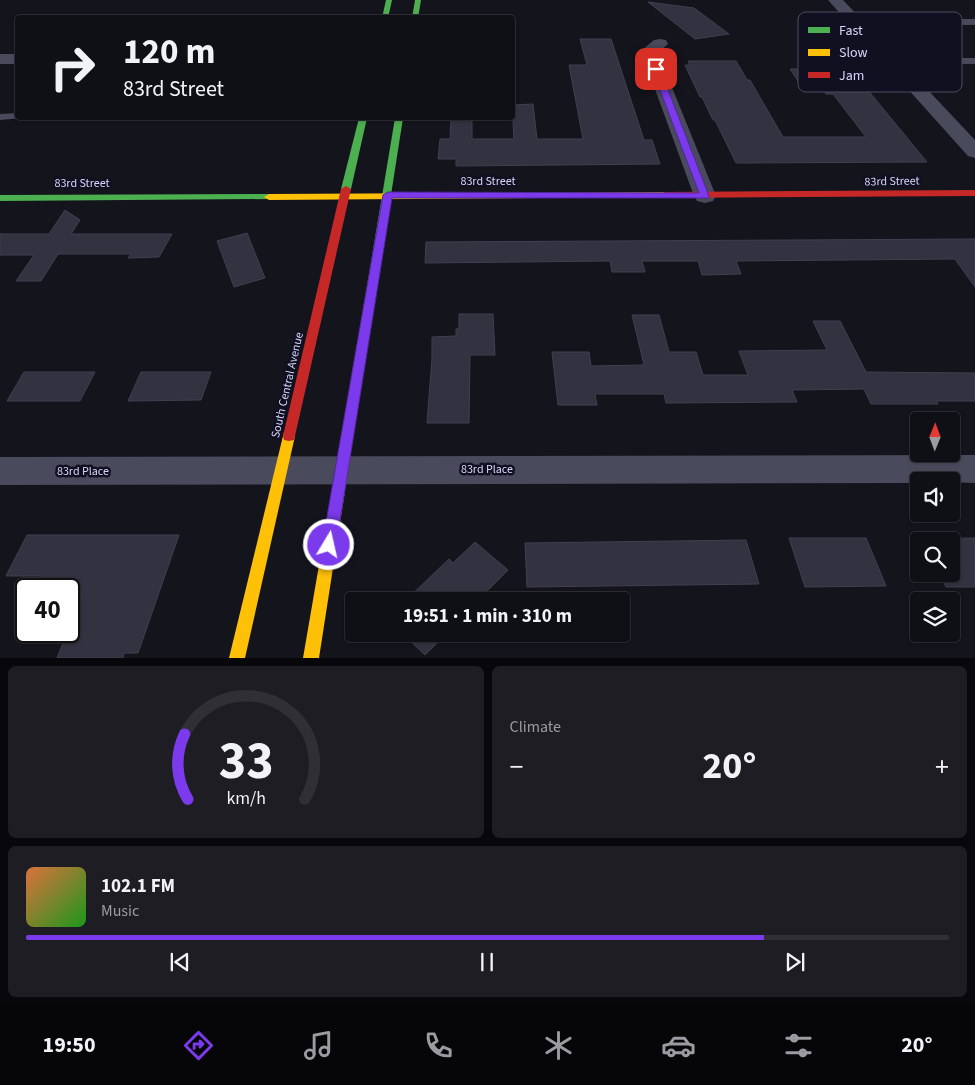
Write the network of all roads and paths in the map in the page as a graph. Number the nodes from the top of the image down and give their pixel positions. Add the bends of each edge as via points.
1 (389, 0) edge
2 (418, 0) edge
3 (835, 0) edge
4 (846, 12) edge
5 (386, 15) edge
6 (416, 15) edge
7 (962, 22) edge
8 (975, 22) edge
9 (660, 44) dead end
10 (0, 59) edge
11 (15, 59) edge
12 (962, 61) edge
13 (975, 61) edge
14 (919, 92) edge
15 (0, 116) edge
16 (15, 116) edge
17 (363, 120) edge
18 (399, 120) edge
19 (975, 152) edge
20 (975, 194) edge
21 (346, 195) junction
22 (388, 195) junction
23 (705, 196) junction
24 (0, 198) edge
25 (341, 469) junction
26 (975, 469) edge
27 (282, 470) junction
28 (0, 471) edge
29 (237, 658) edge
30 (311, 658) edge

1 - 5 street
2 - 6 street
3 - 4 street
7 - 8 lane
9 - 23 street via 649,51
10 - 11 street
12 - 13 lane
14 - 19 street
15 - 16 lane
17 - 21 street, South Central Avenue
18 - 22 street
20 - 23 street, 83rd Street
21 - 22 street, 83rd Street
21 - 24 street, 83rd Street
21 - 27 street, South Central Avenue
22 - 23 street, 83rd Street
22 - 25 street
25 - 26 street, 83rd Place
25 - 27 street, 83rd Place
25 - 30 street
27 - 28 street, 83rd Place
27 - 29 street, South Central Avenue

